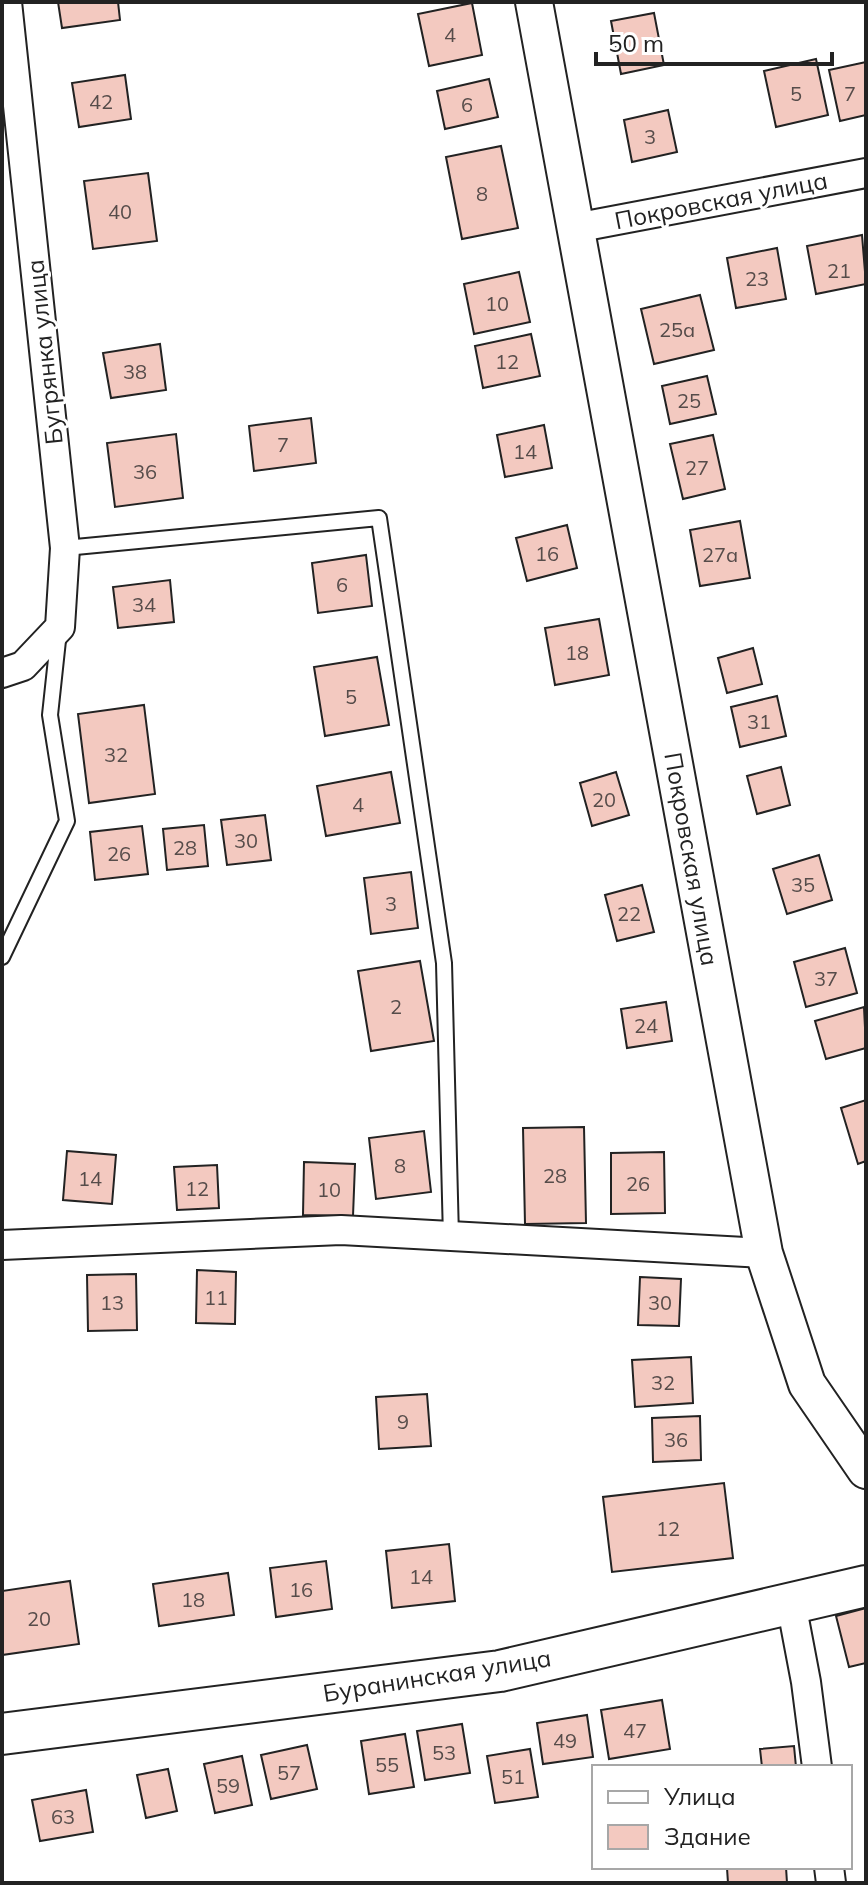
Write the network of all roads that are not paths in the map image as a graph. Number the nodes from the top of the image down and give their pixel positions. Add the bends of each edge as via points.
1 (7, 2) edge
2 (534, 2) edge
3 (866, 173) edge
4 (575, 228) junction
5 (65, 548) junction
6 (60, 627) junction
7 (2, 673) edge
8 (2, 957) edge
9 (451, 1237) junction
10 (2, 1245) edge
11 (764, 1253) junction
12 (866, 1470) edge
13 (866, 1586) edge
14 (791, 1603) junction
15 (2, 1734) edge
16 (817, 1765) edge

1 - 5 street, Бугрянка улица
2 - 4 street, Покровская улица
3 - 4 street, Покровская улица
4 - 11 street, Покровская улица
5 - 6 street, Бугрянка улица
5 - 9 lane via 379,518 444,963
6 - 7 street via 23,666
6 - 8 lane via 50,715 67,821
9 - 10 street via 341,1230
9 - 11 street
11 - 12 street, Покровская улица via 807,1384
13 - 14 main road, Буранинская улица
14 - 15 main road, Буранинская улица via 500,1671
14 - 16 street

